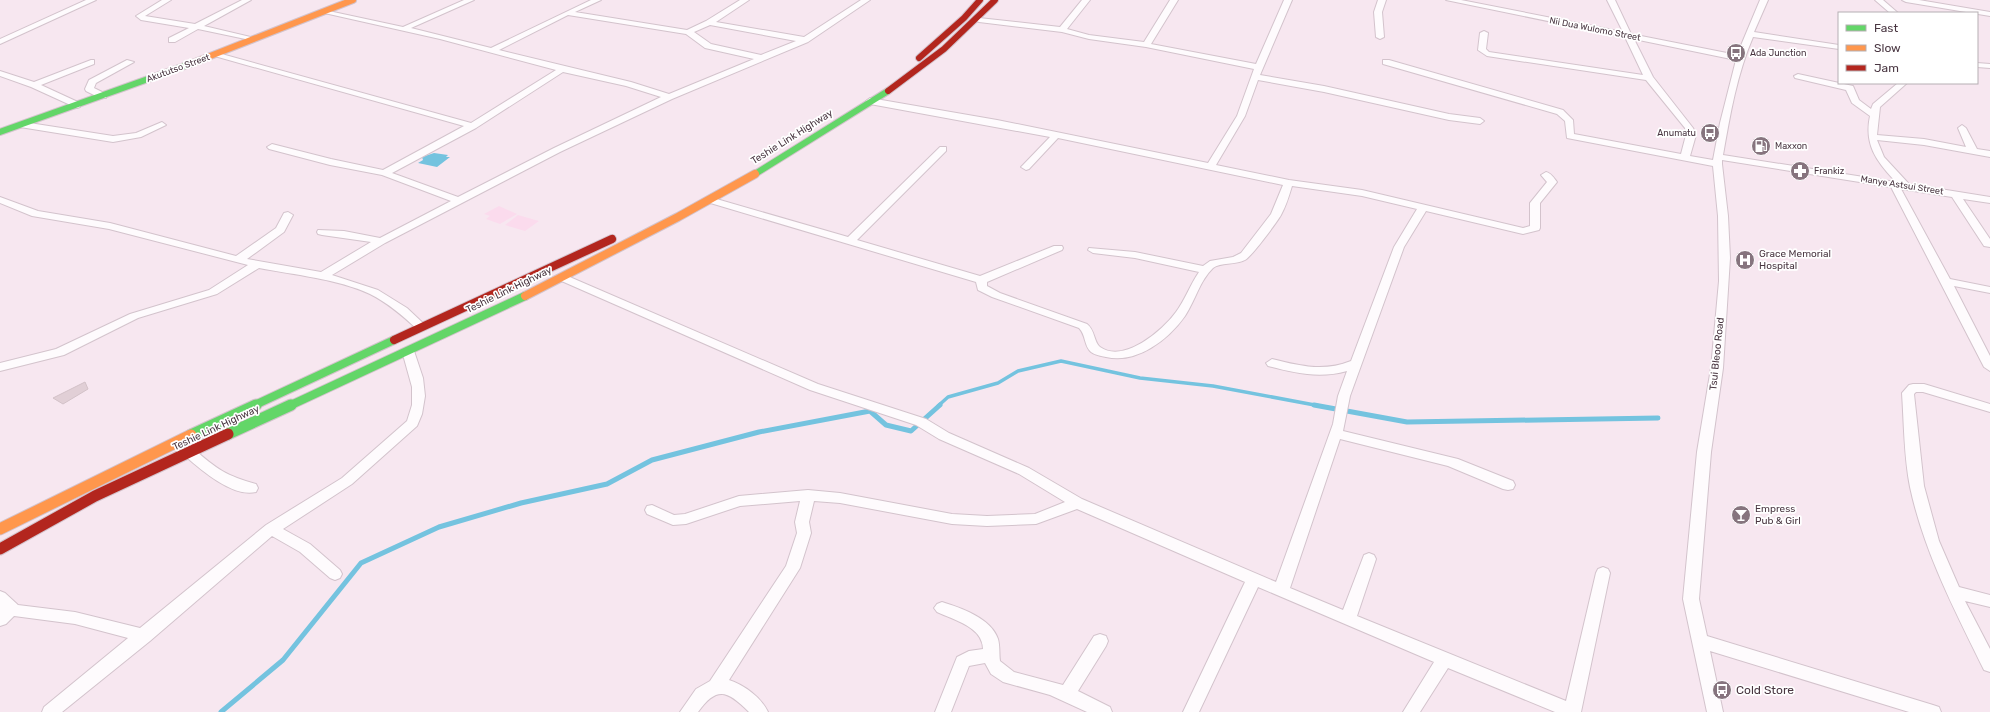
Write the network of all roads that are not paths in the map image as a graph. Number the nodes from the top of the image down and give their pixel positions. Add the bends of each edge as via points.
1 (92, 0) edge
2 (167, 0) edge
3 (247, 0) edge
4 (354, 0) edge
5 (470, 0) edge
6 (597, 0) edge
7 (745, 0) edge
8 (866, 0) edge
9 (980, 0) edge
10 (995, 0) edge
11 (1086, 0) edge
12 (1174, 0) edge
13 (1288, 0) edge
14 (1382, 0) edge
15 (1450, 0) edge
16 (1611, 0) edge
17 (1764, 0) edge
18 (1879, 0) edge
19 (1906, 0) edge
20 (1477, 2) edge
21 (324, 12) junction
22 (1893, 12) edge
23 (567, 13) junction
24 (1990, 14) edge
25 (979, 20) junction
26 (709, 23) junction
27 (198, 27) junction
28 (406, 28) junction
29 (0, 30) edge
30 (1062, 30) junction
31 (688, 32) junction
32 (1484, 33) dead end
33 (15, 34) junction
34 (1751, 34) junction
35 (1627, 35) junction
36 (1380, 37) dead end
37 (255, 39) junction
38 (172, 40) dead end
39 (805, 40) junction
40 (0, 42) edge
41 (1146, 45) junction
42 (1838, 47) edge
43 (493, 50) junction
44 (215, 54) junction
45 (762, 58) junction
46 (1740, 58) junction
47 (91, 62) dead end
48 (130, 62) dead end
49 (1386, 62) dead end
50 (1978, 65) edge
51 (1990, 66) edge
52 (1259, 67) junction
53 (562, 69) junction
54 (898, 72) dead end
55 (0, 73) edge
56 (1798, 76) dead end
57 (1256, 77) junction
58 (1649, 78) junction
59 (1902, 84) edge
60 (34, 85) junction
61 (103, 96) junction
62 (669, 97) junction
63 (870, 101) junction
64 (77, 105) junction
65 (1874, 114) junction
66 (1480, 121) dead end
67 (22, 125) junction
68 (162, 125) dead end
69 (473, 126) junction
70 (1962, 128) dead end
71 (0, 132) edge
72 (1056, 135) junction
73 (1872, 137) junction
74 (272, 147) dead end
75 (943, 150) dead end
76 (1973, 151) junction
77 (1990, 154) edge
78 (1685, 157) junction
79 (1717, 160) junction
80 (1211, 166) junction
81 (1026, 167) dead end
82 (384, 173) junction
83 (1546, 175) dead end
84 (1289, 183) junction
85 (1893, 183) junction
86 (1905, 185) junction
87 (1955, 194) junction
88 (0, 200) edge
89 (710, 200) junction
90 (1990, 200) edge
91 (458, 201) junction
92 (1423, 207) junction
93 (288, 215) dead end
94 (651, 220) dead end
95 (632, 230) dead end
96 (322, 232) dead end
97 (618, 237) dead end
98 (850, 240) junction
99 (381, 241) junction
100 (1988, 244) dead end
101 (1058, 248) dead end
102 (1093, 250) dead end
103 (238, 260) junction
104 (258, 264) junction
105 (1205, 270) junction
106 (322, 276) junction
107 (561, 277) junction
108 (981, 280) junction
109 (1944, 281) junction
110 (1990, 290) edge
111 (421, 327) junction
112 (408, 351) junction
113 (1272, 363) dead end
114 (1356, 363) junction
115 (0, 366) edge
116 (1990, 366) edge
117 (1990, 408) edge
118 (1338, 429) junction
119 (189, 452) junction
120 (1508, 485) dead end
121 (250, 488) dead end
122 (808, 495) junction
123 (1077, 503) junction
124 (652, 510) dead end
125 (0, 529) edge
126 (271, 529) junction
127 (0, 549) edge
128 (1369, 559) dead end
129 (1603, 573) dead end
130 (335, 574) dead end
131 (1254, 579) junction
132 (1281, 591) junction
133 (1953, 592) junction
134 (0, 597) edge
135 (1990, 601) edge
136 (942, 608) dead end
137 (5, 615) edge
138 (1348, 619) junction
139 (144, 636) junction
140 (1700, 640) junction
141 (1100, 641) dead end
142 (991, 655) junction
143 (1445, 659) junction
144 (1990, 665) edge
145 (715, 686) junction
146 (1066, 694) junction
147 (50, 712) edge
148 (688, 712) edge
149 (760, 712) edge
150 (943, 712) edge
151 (1104, 712) edge
152 (1191, 712) edge
153 (1411, 712) edge
154 (1573, 712) edge
155 (1715, 712) edge
156 (1933, 712) edge

1 - 33 street
2 - 27 street via 140,16 141,18
3 - 27 street
4 - 21 main road, Akututso Street
5 - 28 street
6 - 23 street
7 - 26 street
8 - 39 street
9 - 54 main road via 964,18 918,59
10 - 25 main road, Teshie Link Highway
11 - 30 street
12 - 41 street
13 - 52 street
14 - 36 street via 1378,12
15 - 20 street, Nii Dua Wulomo Street
16 - 35 street
17 - 34 street, Tsui Bleoo Road
18 - 22 street
19 - 24 street
20 - 35 street, Nii Dua Wulomo Street
21 - 28 street
21 - 37 main road, Akututso Street
23 - 31 street
23 - 43 street
25 - 30 street
25 - 63 main road, Teshie Link Highway via 936,58
26 - 31 street
26 - 39 street
27 - 37 street
27 - 38 street
28 - 43 street
29 - 33 street
30 - 41 street via 1089,37
31 - 45 street via 708,46
32 - 58 street via 1482,50 1487,54
33 - 40 street
34 - 42 street
34 - 46 street, Tsui Bleoo Road
35 - 46 street, Nii Dua Wulomo Street
35 - 58 street
37 - 44 main road, Akututso Street
39 - 45 street
41 - 52 street
43 - 53 street
44 - 61 main road, Akututso Street
44 - 69 street
45 - 62 street
46 - 79 street, Tsui Bleoo Road
47 - 60 street
48 - 61 street via 92,82 89,89
49 - 78 street, Manye Astsui Street via 1560,112 1569,120 1570,136
50 - 51 street
52 - 57 street
53 - 62 street via 628,84
53 - 69 street via 524,96
55 - 60 street
56 - 65 street via 1850,88 1855,101
57 - 66 street via 1324,89 1449,117
57 - 80 street via 1241,116
58 - 78 street via 1689,128 1691,136
59 - 65 street via 1878,104
60 - 64 street
61 - 64 main road, Akututso Street
62 - 91 street
63 - 72 street
63 - 89 main road, Teshie Link Highway via 785,156
64 - 67 main road, Akututso Street
65 - 73 street
67 - 68 street via 113,139 138,135
67 - 71 main road, Akututso Street
69 - 82 street
70 - 76 street
72 - 80 street
72 - 81 street
73 - 76 street via 1924,142
73 - 86 street via 1876,155
74 - 82 street
75 - 98 street
76 - 77 street
78 - 79 street, Manye Astsui Street
79 - 85 street, Manye Astsui Street
79 - 140 street, Tsui Bleoo Road via 1725,258 1717,368 1704,452 1691,599
80 - 84 street
82 - 91 street
83 - 92 street via 1552,182 1535,203 1535,228 1530,230 1523,231
84 - 92 street via 1345,190
84 - 105 street via 1276,215 1245,254 1235,260 1217,262
85 - 86 street, Manye Astsui Street
85 - 109 street via 1921,232
86 - 87 street, Manye Astsui Street
87 - 90 street, Manye Astsui Street
87 - 100 street
88 - 103 street via 36,214 110,226
89 - 98 street
89 - 107 main road, Teshie Link Highway
91 - 99 street
92 - 114 street via 1399,248
93 - 103 street via 280,230
94 - 95 main road
96 - 99 street
97 - 111 main road, Teshie Link Highway
98 - 108 street
99 - 106 street
101 - 108 street
102 - 105 street via 1135,255
103 - 104 street
104 - 106 street
104 - 115 street via 213,292 134,316 60,352
105 - 108 street via 1174,322 1155,338 1130,354 1123,355 1098,351 1092,346 1084,326 996,295 982,288
106 - 111 street via 374,292 403,310
107 - 112 main road, Teshie Link Highway
107 - 123 street via 814,387 921,422 944,436 1024,471
109 - 110 street
109 - 116 street
111 - 125 main road, Teshie Link Highway via 190,435
112 - 119 main road, Teshie Link Highway
112 - 126 street via 418,377 419,405 412,423 347,481
113 - 114 street via 1309,373 1341,371
114 - 118 street via 1344,396
117 - 133 street via 1924,388 1913,388 1908,393 1917,486 1932,541
118 - 120 street via 1366,442 1470,468
118 - 132 street
119 - 121 street via 216,477
119 - 127 main road, Teshie Link Highway via 95,496
122 - 123 street via 840,498 945,518 987,521 1036,519
122 - 124 street via 739,501 686,519 673,520
122 - 145 street via 802,522 804,533 793,568
123 - 131 street
126 - 130 street via 309,551 326,569
126 - 139 street
128 - 138 street
129 - 154 street
131 - 132 street
131 - 152 street
132 - 138 street
133 - 135 street
133 - 144 street
134 - 137 street
136 - 142 street via 988,633
137 - 139 street via 75,618
138 - 143 street
139 - 147 street
140 - 155 street, Tsui Bleoo Road
140 - 156 street
141 - 146 street
142 - 146 street via 991,662 998,670 1009,676
142 - 150 street via 969,658 964,662
143 - 153 street
143 - 154 street
145 - 148 street via 704,692
145 - 149 street via 726,685 740,692
146 - 151 street

